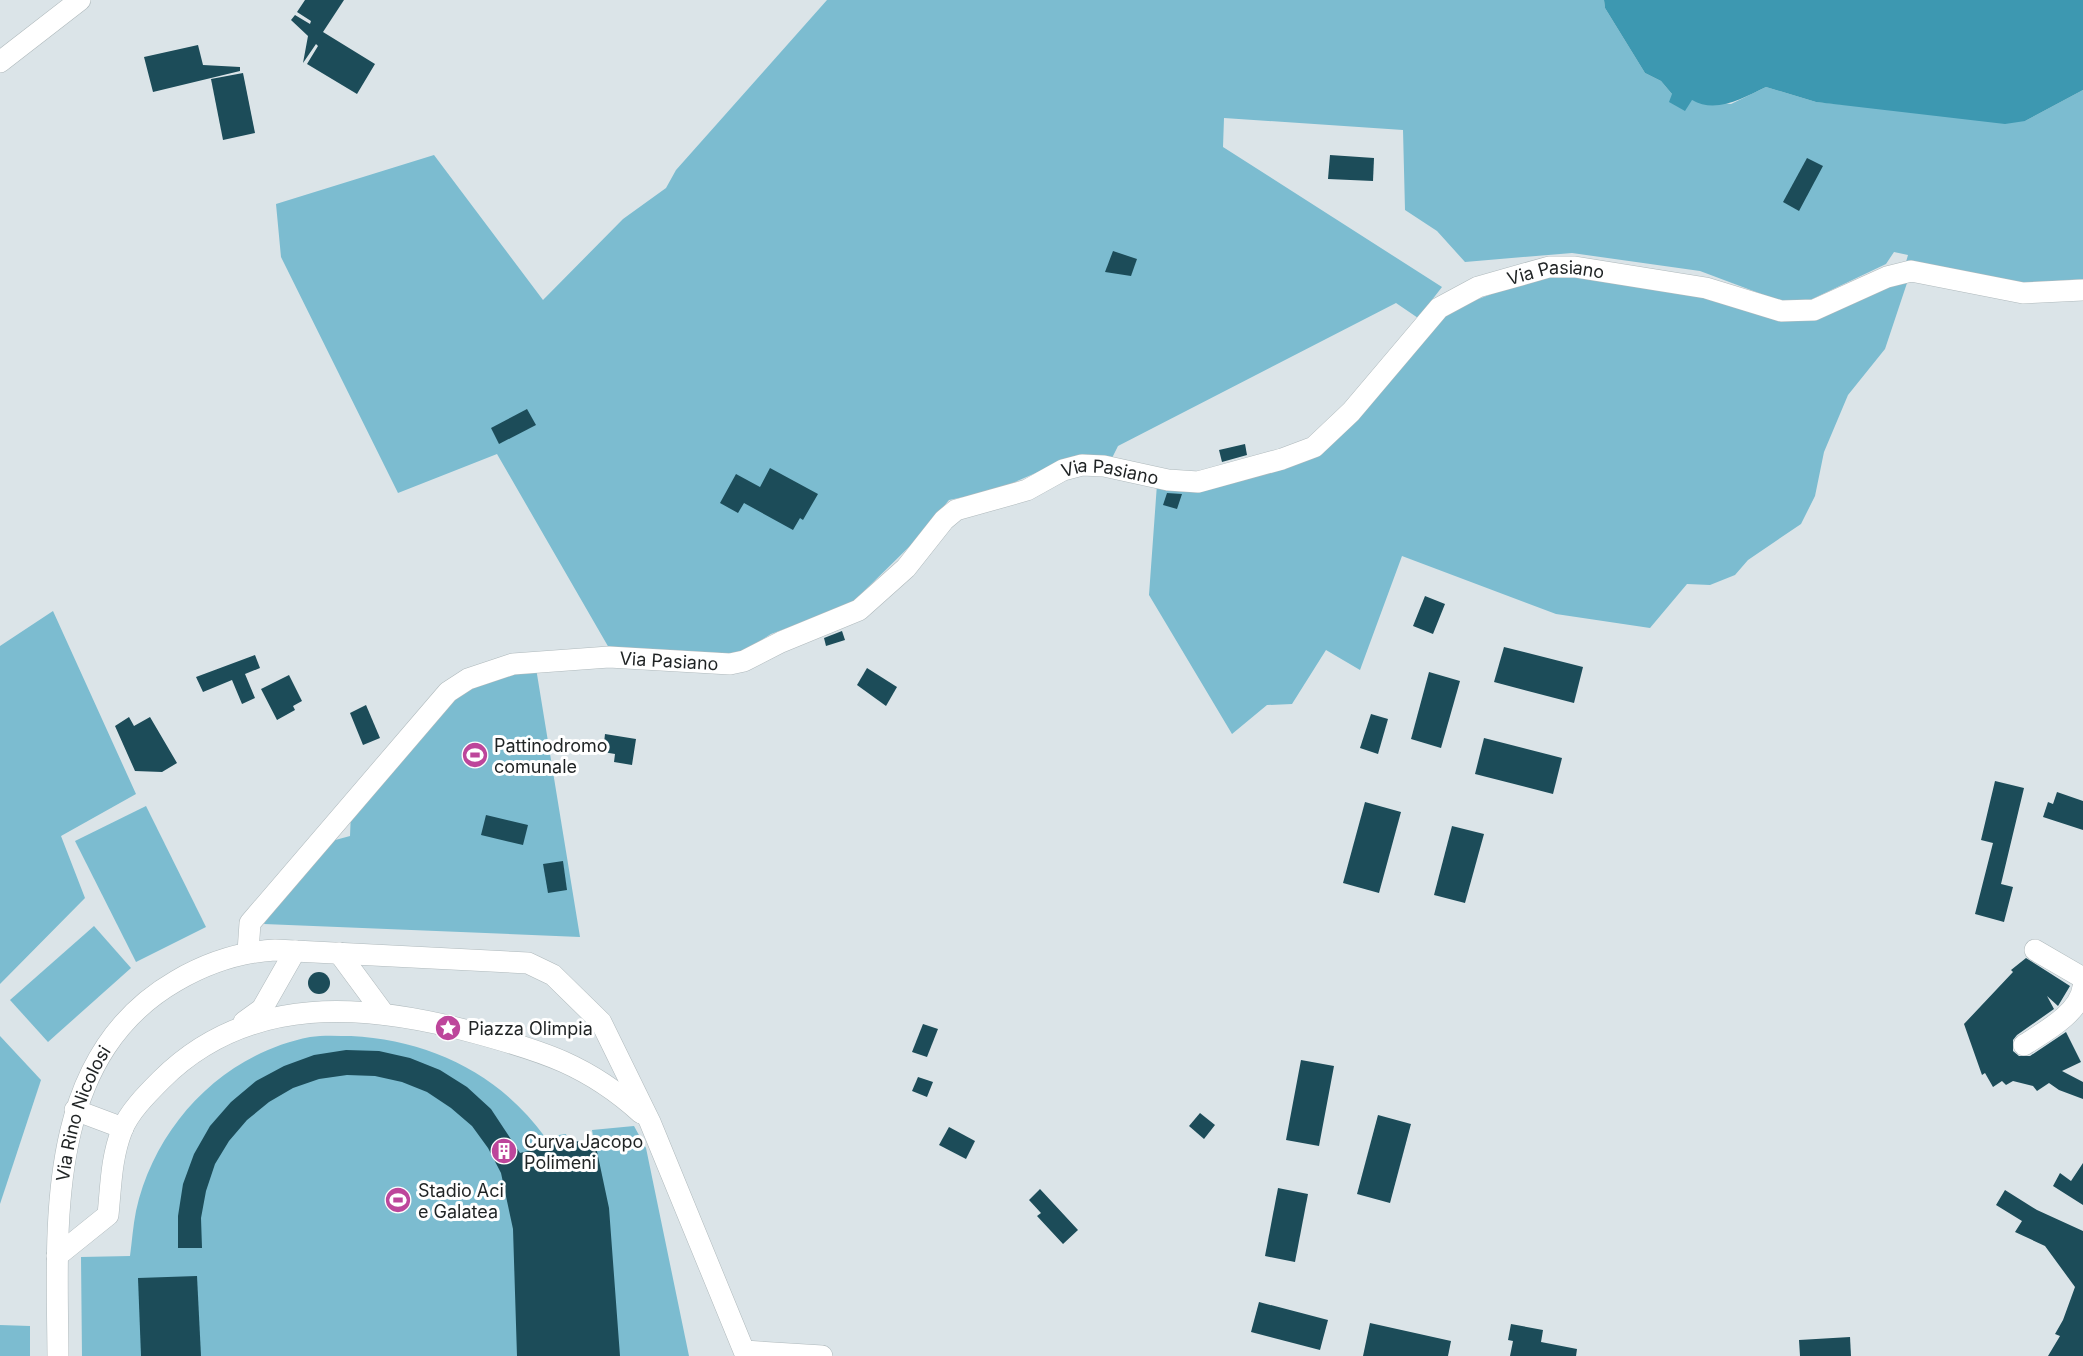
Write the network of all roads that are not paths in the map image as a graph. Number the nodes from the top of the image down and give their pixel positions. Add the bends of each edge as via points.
1 (80, 0) edge
2 (0, 62) edge
3 (2083, 290) edge
4 (2035, 950) dead end
5 (295, 951) junction
6 (248, 952) junction
7 (339, 953) junction
8 (2083, 978) edge
9 (2083, 987) edge
10 (384, 1014) junction
11 (234, 1030) junction
12 (2024, 1045) dead end
13 (75, 1110) junction
14 (650, 1122) junction
15 (123, 1128) junction
16 (57, 1256) junction
17 (58, 1356) edge
18 (822, 1356) edge

1 - 2 street
3 - 6 street, Via Pasiano via 2024,294 1911,271 1887,277 1814,310 1781,311 1706,288 1575,267 1549,267 1478,287 1439,308 1351,412 1314,447 1198,482 1168,480 1104,466 1082,465 1063,470 1027,490 957,510 944,520 906,568 859,610 744,661 730,664 609,657 513,664 468,679 448,692 250,923
4 - 8 street
5 - 6 street, Via Rino Nicolosi
5 - 7 street, Via Rino Nicolosi
5 - 11 street via 262,1009
6 - 13 street, Via Rino Nicolosi via 192,972 134,1011 108,1041 88,1075
7 - 10 street
7 - 14 street, Via Rino Nicolosi via 528,963 554,975 601,1022
9 - 12 street via 2082,994 2058,1024
10 - 11 street via 311,1013 265,1020
10 - 14 street via 532,1048 613,1088
11 - 15 street via 203,1044 175,1066
13 - 15 street
13 - 16 street, Via Rino Nicolosi via 66,1151
14 - 18 street, Via Rino Nicolosi via 744,1351
15 - 16 street via 111,1163 108,1215
16 - 17 street, Via Rino Nicolosi

